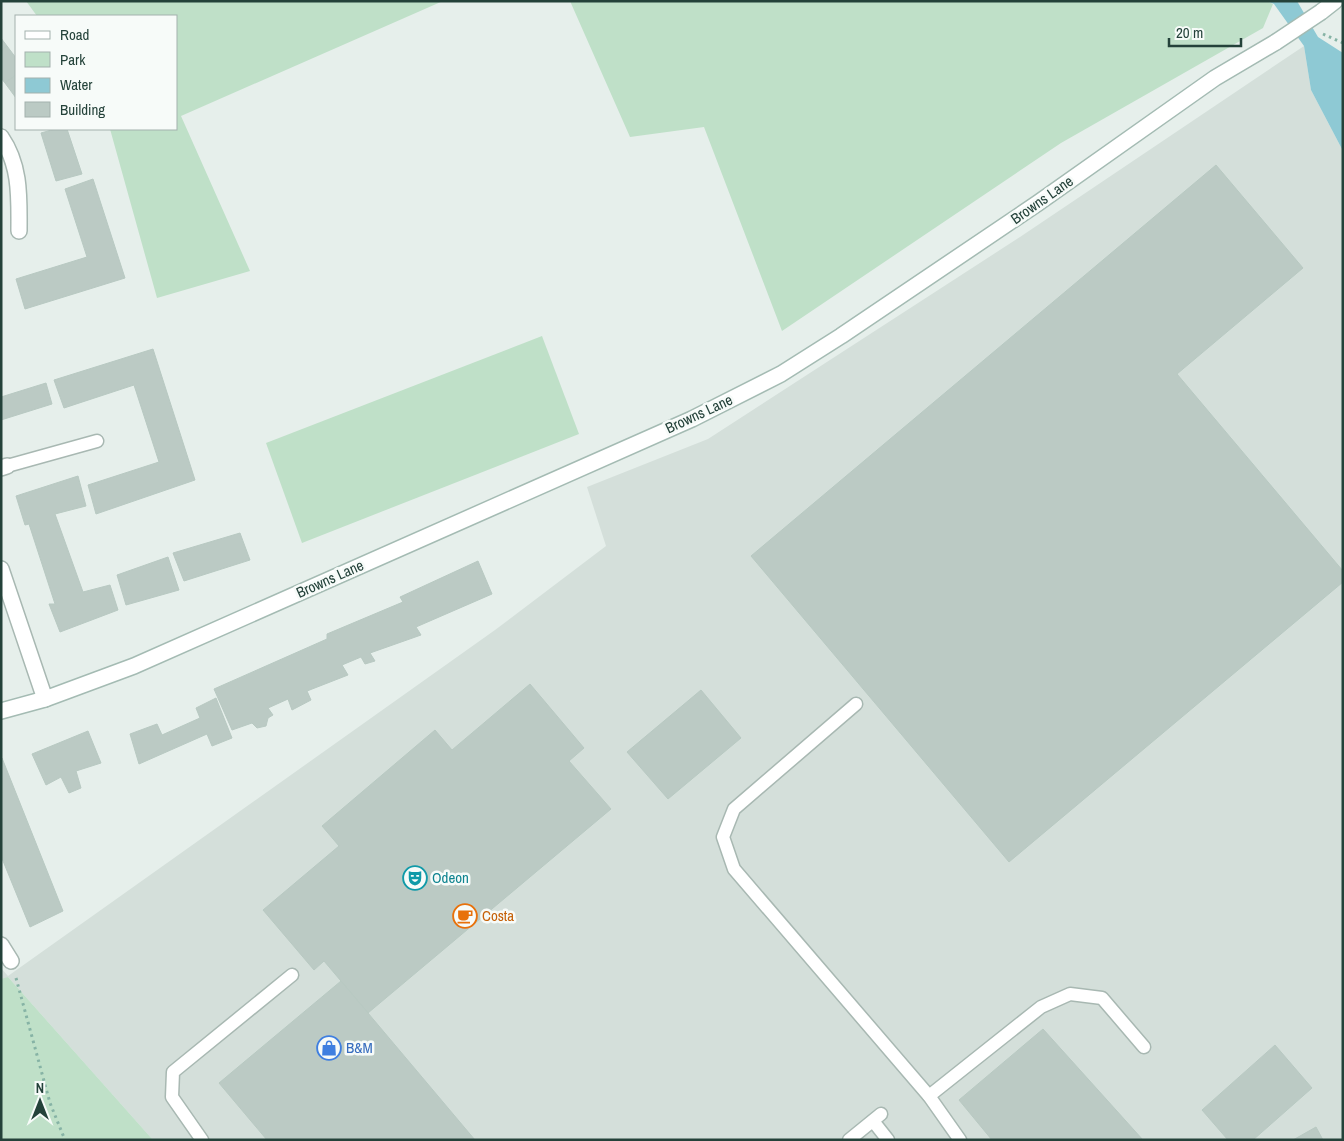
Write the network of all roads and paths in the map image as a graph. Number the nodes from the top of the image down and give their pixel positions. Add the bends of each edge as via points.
1 (1335, 1) edge
2 (1, 137) edge
3 (19, 231) dead end
4 (97, 441) dead end
5 (4, 467) edge
6 (1, 569) edge
7 (45, 699) junction
8 (856, 704) dead end
9 (1, 711) edge
10 (1, 945) edge
11 (11, 961) joint
12 (292, 975) dead end
13 (1144, 1047) dead end
14 (929, 1096) junction
15 (66, 1140) edge
16 (202, 1140) edge
17 (849, 1140) edge
18 (888, 1140) edge
19 (960, 1140) edge

1 - 7 street, Browns Lane, bridge via 1276,42 1215,78 1038,203 781,374 683,423 134,666
2 - 3 street via 16,168
4 - 5 lane
6 - 7 street
7 - 9 street, Browns Lane
8 - 14 lane via 734,809 723,837 734,869
10 - 11 street
11 - 15 path via 50,1103
12 - 16 lane via 174,1072 172,1097
13 - 14 lane via 1102,998 1070,994 1041,1007
14 - 19 lane
17 - 18 lane via 877,1117

